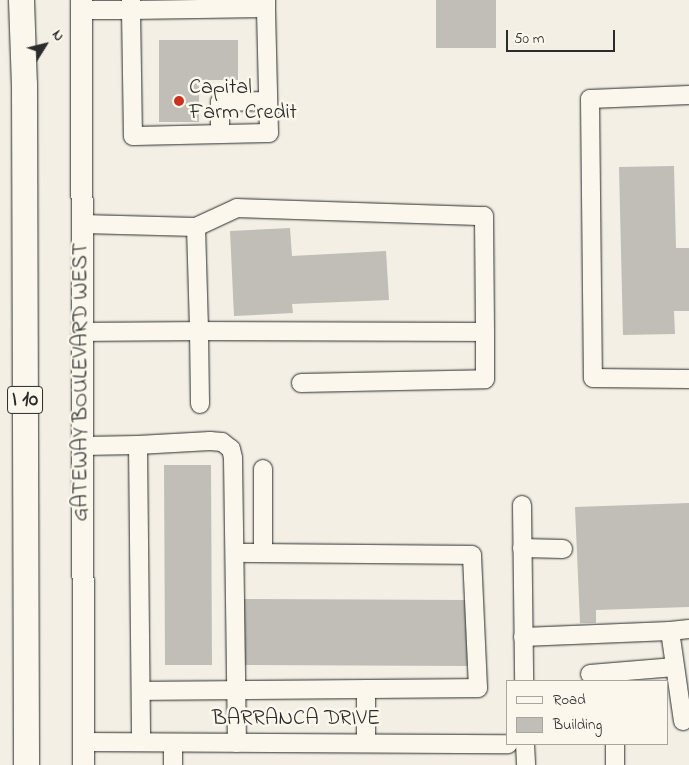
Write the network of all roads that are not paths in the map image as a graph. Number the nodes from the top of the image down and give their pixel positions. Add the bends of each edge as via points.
1 (21, 0) edge
2 (33, 0) edge
3 (266, 4) edge
4 (81, 5) edge
5 (131, 5) edge
6 (24, 84) junction
7 (689, 95) edge
8 (268, 101) junction
9 (220, 134) junction
10 (82, 224) junction
11 (196, 227) junction
12 (198, 331) junction
13 (82, 332) junction
14 (485, 332) junction
15 (689, 379) edge
16 (301, 383) dead end
17 (200, 404) dead end
18 (138, 445) junction
19 (83, 446) junction
20 (263, 469) dead end
21 (522, 505) dead end
22 (522, 548) junction
23 (563, 549) dead end
24 (235, 553) junction
25 (264, 553) junction
26 (689, 629) edge
27 (670, 631) junction
28 (523, 637) junction
29 (675, 667) junction
30 (590, 674) dead end
31 (524, 680) edge
32 (366, 689) junction
33 (236, 690) junction
34 (141, 691) junction
35 (26, 716) junction
36 (680, 722) edge
37 (83, 742) junction
38 (141, 742) junction
39 (174, 743) junction
40 (237, 743) junction
41 (366, 743) junction
42 (507, 744) edge
43 (526, 745) edge
44 (615, 745) edge
45 (26, 765) edge
46 (32, 765) edge
47 (83, 765) edge
48 (173, 765) edge
49 (526, 765) edge
50 (615, 765) edge

1 - 6 highway, I 10
2 - 6 highway
3 - 5 street
3 - 8 street
4 - 5 street
4 - 10 main road, GATEWAY BOULEVARD WEST
5 - 9 street via 133,136
6 - 35 highway, I 10
7 - 15 street via 590,99 593,378
8 - 9 street via 220,102
8 - 9 street via 269,133
10 - 11 street
10 - 13 main road, GATEWAY BOULEVARD WEST
11 - 12 street
11 - 14 street via 237,208 484,216
12 - 13 street
12 - 14 street
12 - 17 street
13 - 19 main road, GATEWAY BOULEVARD WEST
14 - 16 street via 485,379
18 - 19 street
18 - 24 street via 210,440 222,442 230,449
18 - 34 street
19 - 37 main road, GATEWAY BOULEVARD WEST
20 - 25 street
21 - 22 street
22 - 23 street
22 - 28 street
24 - 25 street
24 - 33 street
25 - 32 street via 472,555 478,688
26 - 27 street
27 - 28 street
27 - 29 street
28 - 31 street
29 - 30 street
29 - 36 street
32 - 33 street
32 - 41 street
33 - 34 street
33 - 40 street
34 - 38 street
35 - 45 highway, I 10
35 - 46 highway
37 - 38 street, BARRANCA DRIVE
37 - 47 main road, GATEWAY BOULEVARD WEST
38 - 39 street, BARRANCA DRIVE
39 - 40 street, BARRANCA DRIVE
39 - 48 street
40 - 41 street, BARRANCA DRIVE
41 - 42 street, BARRANCA DRIVE
43 - 49 street
44 - 50 street

